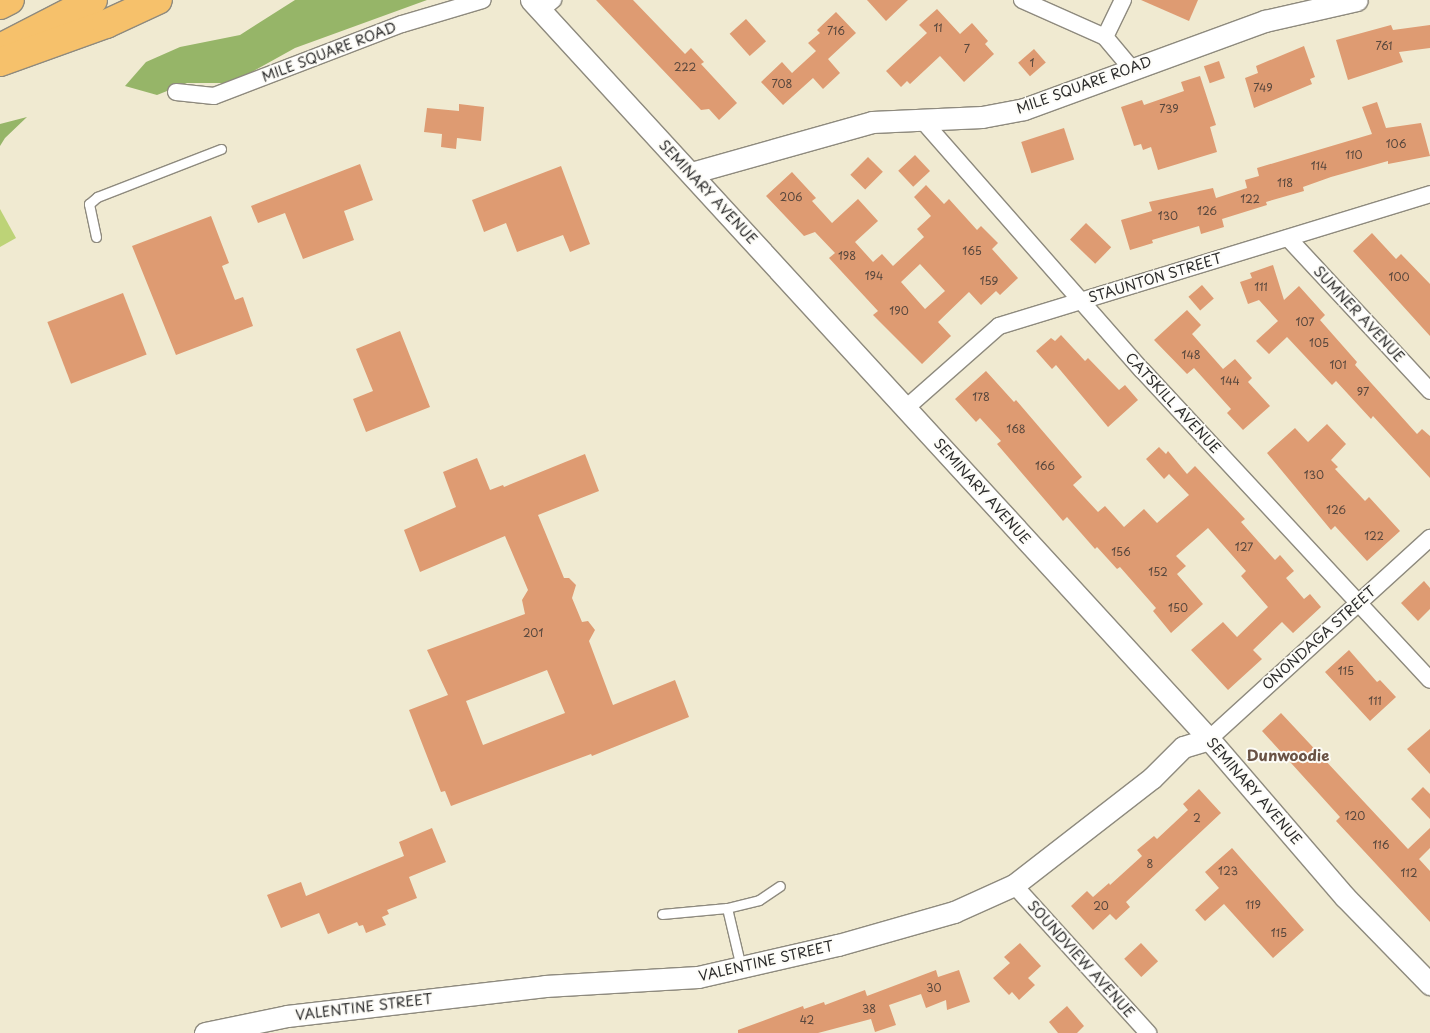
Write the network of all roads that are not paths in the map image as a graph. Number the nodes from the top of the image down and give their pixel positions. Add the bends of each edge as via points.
1 (10, 0) edge
2 (93, 0) edge
3 (158, 0) edge
4 (483, 0) edge
5 (1022, 0) edge
6 (1123, 0) edge
7 (1357, 0) edge
8 (541, 3) edge
9 (0, 5) edge
10 (1105, 37) junction
11 (0, 48) edge
12 (0, 62) edge
13 (1131, 68) junction
14 (176, 92) dead end
15 (923, 121) junction
16 (221, 149) dead end
17 (691, 173) junction
18 (1430, 194) edge
19 (96, 237) dead end
20 (1288, 238) junction
21 (1080, 301) junction
22 (1430, 391) edge
23 (906, 408) junction
24 (1430, 538) edge
25 (1359, 603) junction
26 (1430, 680) edge
27 (1209, 739) junction
28 (1014, 885) junction
29 (780, 886) dead end
30 (727, 908) junction
31 (662, 914) dead end
32 (741, 967) junction
33 (1430, 984) edge
34 (205, 1033) edge
35 (1148, 1033) edge

1 - 9 highway
2 - 11 highway
3 - 12 highway via 106,24
4 - 14 street, MILE SQUARE ROAD via 402,24 214,96
5 - 10 street
6 - 10 street
7 - 13 street, MILE SQUARE ROAD via 1266,21
8 - 17 street, SEMINARY AVENUE
10 - 13 street
13 - 15 street, MILE SQUARE ROAD via 1024,109
15 - 17 street, MILE SQUARE ROAD via 872,122
15 - 21 street, CATSKILL AVENUE
16 - 19 lane via 97,198 89,204
17 - 23 street, SEMINARY AVENUE
18 - 20 street, STAUNTON STREET
20 - 21 street, STAUNTON STREET
20 - 22 street, SUMNER AVENUE
21 - 23 street, STAUNTON STREET via 999,326
21 - 25 street, CATSKILL AVENUE
23 - 27 street, SEMINARY AVENUE
24 - 25 street, ONONDAGA STREET
25 - 26 street, CATSKILL AVENUE
25 - 27 street, ONONDAGA STREET
27 - 28 street, VALENTINE STREET via 1182,746 1152,778
27 - 33 street, SEMINARY AVENUE via 1345,897
28 - 32 street, VALENTINE STREET via 954,912 838,945
28 - 35 street, SOUNDVIEW AVENUE
29 - 30 lane via 759,900
30 - 31 lane
30 - 32 lane
32 - 34 street, VALENTINE STREET via 698,977 545,986 287,1016

